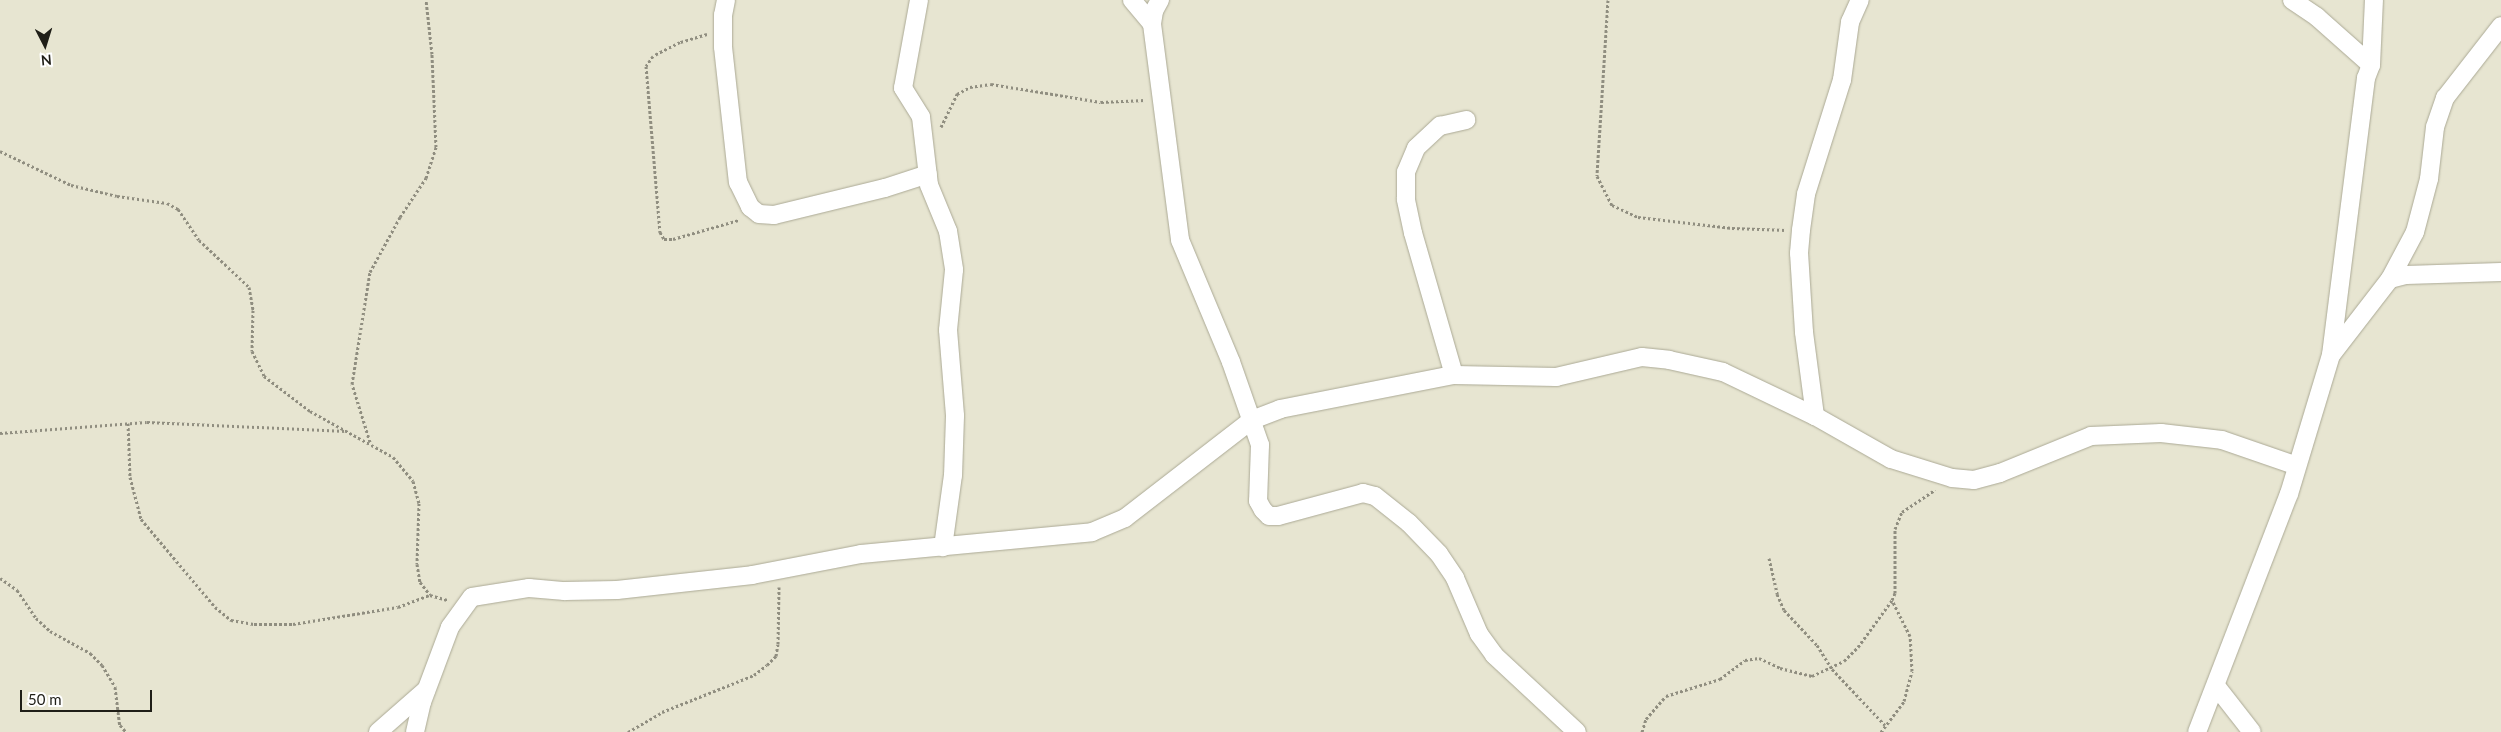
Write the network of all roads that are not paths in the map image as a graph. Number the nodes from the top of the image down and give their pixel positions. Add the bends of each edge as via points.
1 (726, 0) edge
2 (919, 0) edge
3 (1132, 0) edge
4 (1160, 0) edge
5 (1860, 0) edge
6 (2292, 0) edge
7 (2374, 0) edge
8 (1152, 24) junction
9 (2501, 26) edge
10 (2371, 65) junction
11 (1466, 120) dead end
12 (928, 174) junction
13 (2501, 272) edge
14 (2390, 279) junction
15 (2331, 355) junction
16 (1454, 375) junction
17 (1815, 416) junction
18 (1252, 420) junction
19 (2297, 466) junction
20 (943, 546) junction
21 (2216, 686) junction
22 (426, 690) junction
23 (378, 732) edge
24 (415, 732) edge
25 (1577, 732) edge
26 (2198, 732) edge
27 (2252, 732) edge

1 - 12 street via 723,30 738,182 744,199 759,214 774,215 809,207
2 - 12 street via 903,88 921,116
3 - 8 street
4 - 8 street
5 - 17 street via 1850,22 1842,80 1806,194 1801,230 1799,254 1804,332
6 - 10 street via 2318,17
7 - 10 street
8 - 18 street via 1180,240
9 - 14 street via 2445,98 2435,127 2430,179 2417,225
10 - 15 street via 2366,78
11 - 16 street via 1440,126 1416,148 1406,172 1406,199 1413,233
12 - 20 street via 929,185 948,230 954,270 948,330 955,416 953,475
13 - 14 street via 2406,275
14 - 15 street
15 - 19 street
16 - 17 street via 1556,377 1642,357 1669,360 1723,372
16 - 18 street via 1280,409
17 - 19 street via 1891,459 1952,478 1974,480 2000,473 2091,436 2161,433 2222,440
18 - 20 street via 1125,518 1092,532
18 - 25 street via 1260,445 1258,502 1269,516 1284,515 1363,493 1375,496 1439,554 1455,578 1479,634 1494,655
19 - 21 street
20 - 22 street via 861,554 779,570 617,590 529,588 472,596 450,627
21 - 26 street
21 - 27 street
22 - 23 street
22 - 24 street

